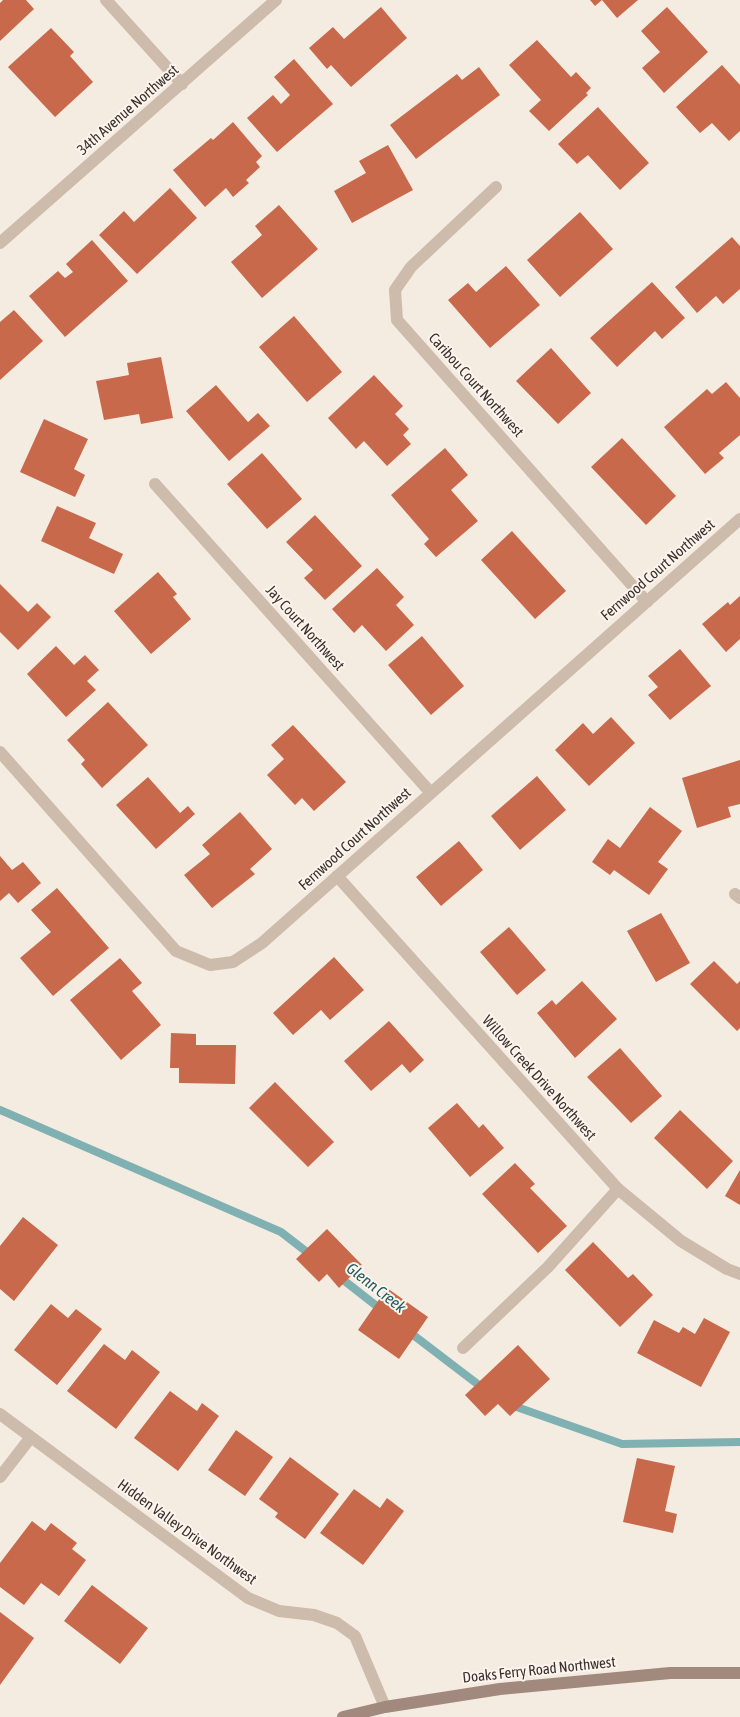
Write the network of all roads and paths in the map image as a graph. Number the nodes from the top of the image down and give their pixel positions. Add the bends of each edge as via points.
1 (106, 0) edge
2 (276, 0) edge
3 (182, 84) junction
4 (496, 187) dead end
5 (0, 243) edge
6 (155, 484) dead end
7 (740, 519) edge
8 (647, 602) junction
9 (0, 752) edge
10 (431, 793) junction
11 (337, 876) junction
12 (618, 1189) junction
13 (740, 1274) edge
14 (463, 1348) dead end
15 (0, 1414) edge
16 (31, 1437) junction
17 (0, 1477) edge
18 (740, 1673) edge
19 (385, 1707) junction
20 (342, 1717) edge

1 - 3 street
2 - 3 street, 34th Avenue Northwest
3 - 5 street, 34th Avenue Northwest
4 - 8 street, Caribou Court Northwest via 411,266 395,290 396,320
6 - 10 street, Jay Court Northwest
7 - 8 street, Fernwood Court Northwest
8 - 10 street, Fernwood Court Northwest
9 - 11 street, Fernwood Court Northwest via 176,951 210,966 233,962 262,943
10 - 11 street, Fernwood Court Northwest
11 - 12 street, Willow Creek Drive Northwest
12 - 13 street, Willow Creek Drive Northwest via 681,1241 727,1270
12 - 14 street via 548,1266
15 - 16 street, Hidden Valley Drive Northwest
16 - 17 street
16 - 19 street, Hidden Valley Drive Northwest via 248,1598 279,1611 314,1615 337,1623 355,1636
18 - 19 main road, Doaks Ferry Road Northwest via 670,1673 500,1689
19 - 20 main road, Doaks Ferry Road Northwest

